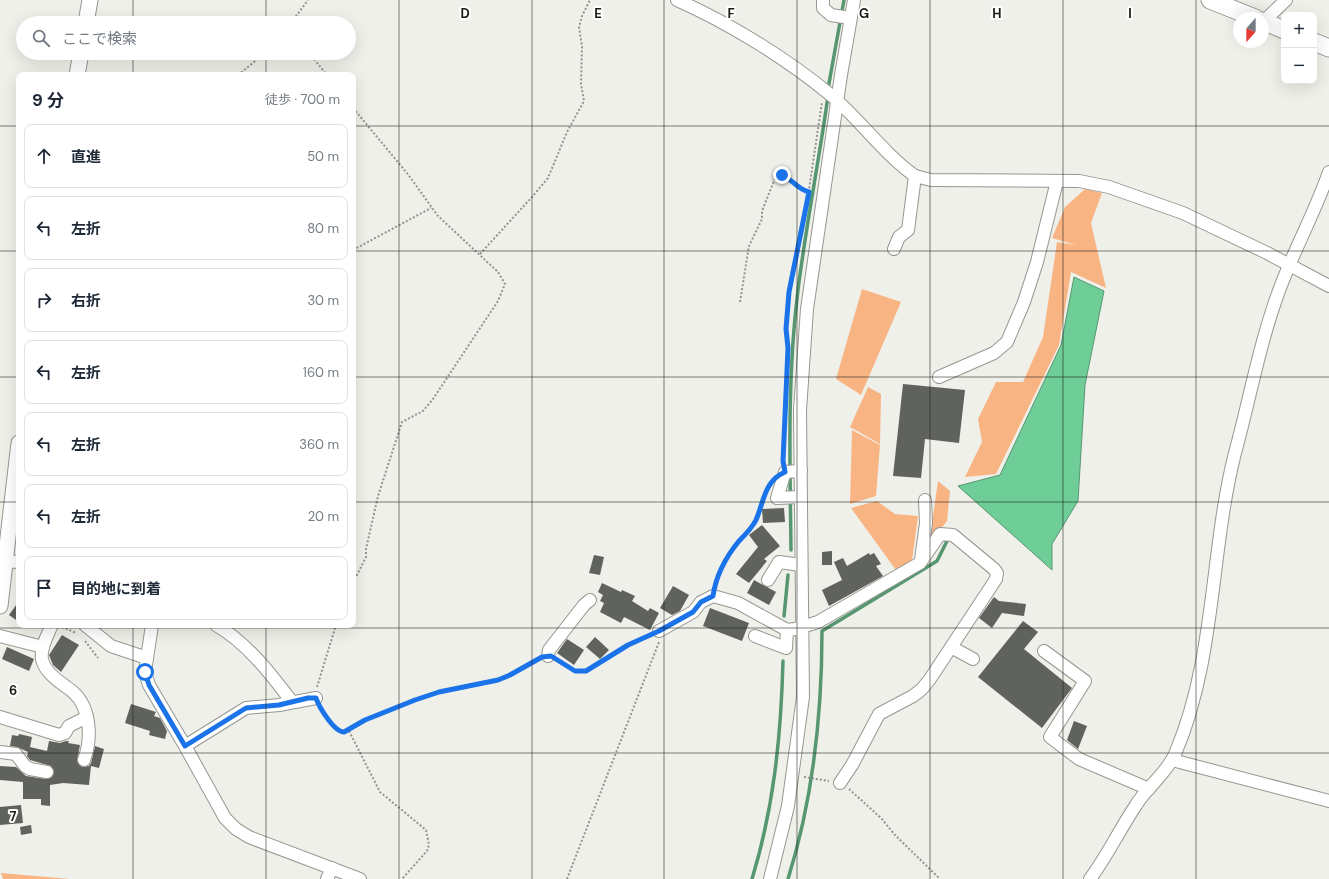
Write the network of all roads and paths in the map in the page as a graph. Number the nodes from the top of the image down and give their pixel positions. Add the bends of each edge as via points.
1 (90, 0) edge
2 (308, 0) edge
3 (590, 0) edge
4 (677, 0) edge
5 (823, 0) edge
6 (854, 0) edge
7 (1210, 0) edge
8 (1286, 0) edge
9 (1241, 12) edge
10 (1269, 14) edge
11 (87, 16) edge
12 (296, 16) edge
13 (843, 17) junction
14 (1269, 23) edge
15 (1281, 29) edge
16 (1317, 43) edge
17 (1329, 48) edge
18 (80, 60) edge
19 (256, 60) edge
20 (315, 60) edge
21 (78, 72) edge
22 (242, 72) edge
23 (325, 72) edge
24 (829, 95) junction
25 (356, 112) edge
26 (1329, 172) edge
27 (915, 176) junction
28 (1057, 181) junction
29 (809, 192) junction
30 (431, 208) junction
31 (356, 248) edge
32 (894, 249) dead end
33 (480, 254) junction
34 (1289, 266) junction
35 (1329, 286) edge
36 (740, 302) dead end
37 (939, 377) dead end
38 (792, 471) junction
39 (16, 475) edge
40 (770, 485) dead end
41 (794, 497) junction
42 (925, 500) dead end
43 (8, 562) edge
44 (920, 563) junction
45 (801, 565) junction
46 (356, 577) edge
47 (768, 580) dead end
48 (713, 596) junction
49 (590, 600) dead end
50 (0, 606) edge
51 (803, 627) junction
52 (49, 628) edge
53 (70, 628) edge
54 (152, 628) edge
55 (220, 628) edge
56 (335, 628) edge
57 (82, 630) edge
58 (787, 630) junction
59 (659, 631) junction
60 (0, 636) edge
61 (755, 636) dead end
62 (85, 640) dead end
63 (43, 647) junction
64 (951, 647) junction
65 (1044, 651) dead end
66 (548, 656) junction
67 (98, 658) dead end
68 (147, 658) junction
69 (973, 659) dead end
70 (316, 698) junction
71 (292, 702) junction
72 (0, 717) edge
73 (87, 717) junction
74 (348, 731) junction
75 (185, 746) junction
76 (0, 752) edge
77 (84, 760) dead end
78 (1172, 760) junction
79 (47, 772) dead end
80 (807, 778) dead end
81 (840, 783) junction
82 (1149, 789) junction
83 (1329, 801) edge
84 (329, 874) edge
85 (360, 879) edge
86 (402, 879) edge
87 (567, 879) edge
88 (770, 879) edge
89 (940, 879) edge
90 (1090, 879) edge

1 - 11 main road
2 - 12 path
3 - 33 path via 579,28 582,47 580,84 584,101 567,132 548,178
4 - 24 street via 708,14 759,45
5 - 13 street via 823,8 831,15
6 - 13 street
7 - 9 highway
8 - 10 street
13 - 24 street
14 - 15 highway
16 - 17 highway
18 - 21 main road
19 - 22 path
20 - 23 path
24 - 27 street
24 - 29 path via 823,100
24 - 38 street
25 - 30 path via 407,173
26 - 34 street
27 - 28 street via 931,180
27 - 32 street via 908,230 899,237
28 - 34 street via 1079,181 1109,187 1182,213
28 - 37 street via 1037,262 1007,342 994,353
29 - 36 path via 803,191 782,175 776,176 762,212 762,219 749,246
29 - 38 path via 789,292 786,329 788,348 783,461
30 - 31 path
30 - 33 path
33 - 46 path via 503,278 504,288 485,322 433,399 423,411 402,422 378,496 366,557
34 - 35 street
34 - 78 street via 1267,325 1235,453 1220,524 1203,656 1192,702
38 - 41 street
38 - 41 street via 777,498
39 - 43 main road
40 - 48 path via 763,496 756,520 722,566 715,581
41 - 45 street
42 - 44 street via 926,523
43 - 50 main road
44 - 51 street via 818,622
44 - 64 street via 940,534 948,534 997,573 996,579
45 - 47 street via 779,562
45 - 51 street
48 - 58 street via 738,603
48 - 59 street via 701,602 693,612
49 - 66 street via 584,604 549,650
51 - 58 street
51 - 88 street via 803,697 800,724 788,806
52 - 63 street
53 - 57 path
54 - 68 street
55 - 71 street via 239,641 273,677
56 - 70 path
57 - 68 street via 111,646
58 - 61 street via 786,648
59 - 66 path via 628,645 586,671 575,671
59 - 87 path via 660,640
60 - 63 street
62 - 67 path
63 - 73 street via 42,658 45,666 80,700
64 - 69 street
64 - 81 street via 922,690 879,714
65 - 82 street via 1085,682 1050,737 1079,759
66 - 74 path via 498,680 439,692 415,700 365,720
68 - 75 street via 145,672 149,685
70 - 71 street
70 - 74 path via 318,706 336,730
71 - 75 street via 246,708
72 - 73 street via 59,735 69,726
73 - 77 street via 90,736
74 - 86 path via 380,792 426,830 429,845 427,851
75 - 84 street via 221,812 236,829
76 - 79 street via 16,754 30,769
78 - 82 street
78 - 83 street
80 - 81 path
81 - 89 path via 846,785 866,804
82 - 90 street via 1137,802
84 - 85 street

